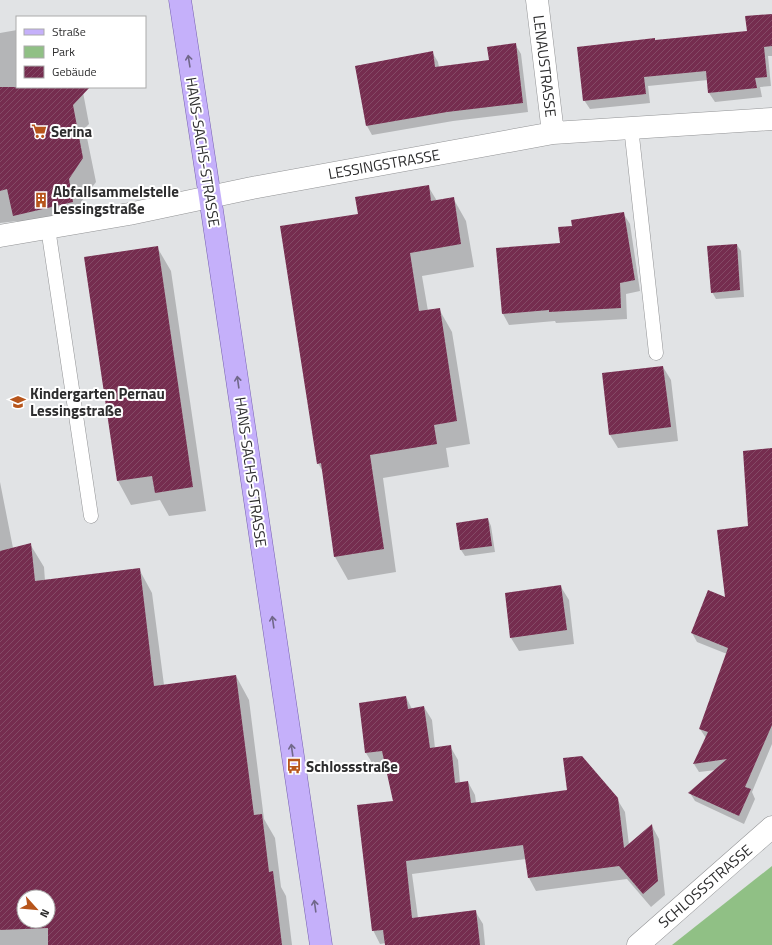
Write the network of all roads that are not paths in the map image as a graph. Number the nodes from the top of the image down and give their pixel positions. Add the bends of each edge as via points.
1 (180, 0) edge
2 (537, 0) edge
3 (772, 119) edge
4 (631, 127) junction
5 (553, 133) junction
6 (210, 197) junction
7 (48, 228) junction
8 (0, 236) edge
9 (656, 353) dead end
10 (91, 516) dead end
11 (772, 827) edge
12 (321, 945) edge
13 (638, 945) edge

6 -> 1 main road, HANS-SACHS-STRASSE
2 - 5 street, LENAUSTRASSE
3 - 4 street, LESSINGSTRASSE
4 - 5 street, LESSINGSTRASSE
4 - 9 lane
5 - 6 street, LESSINGSTRASSE
6 - 7 street, LESSINGSTRASSE
12 -> 6 main road, HANS-SACHS-STRASSE
7 - 8 street, LESSINGSTRASSE
7 - 10 lane
11 - 13 street, SCHLOSSSTRASSE

